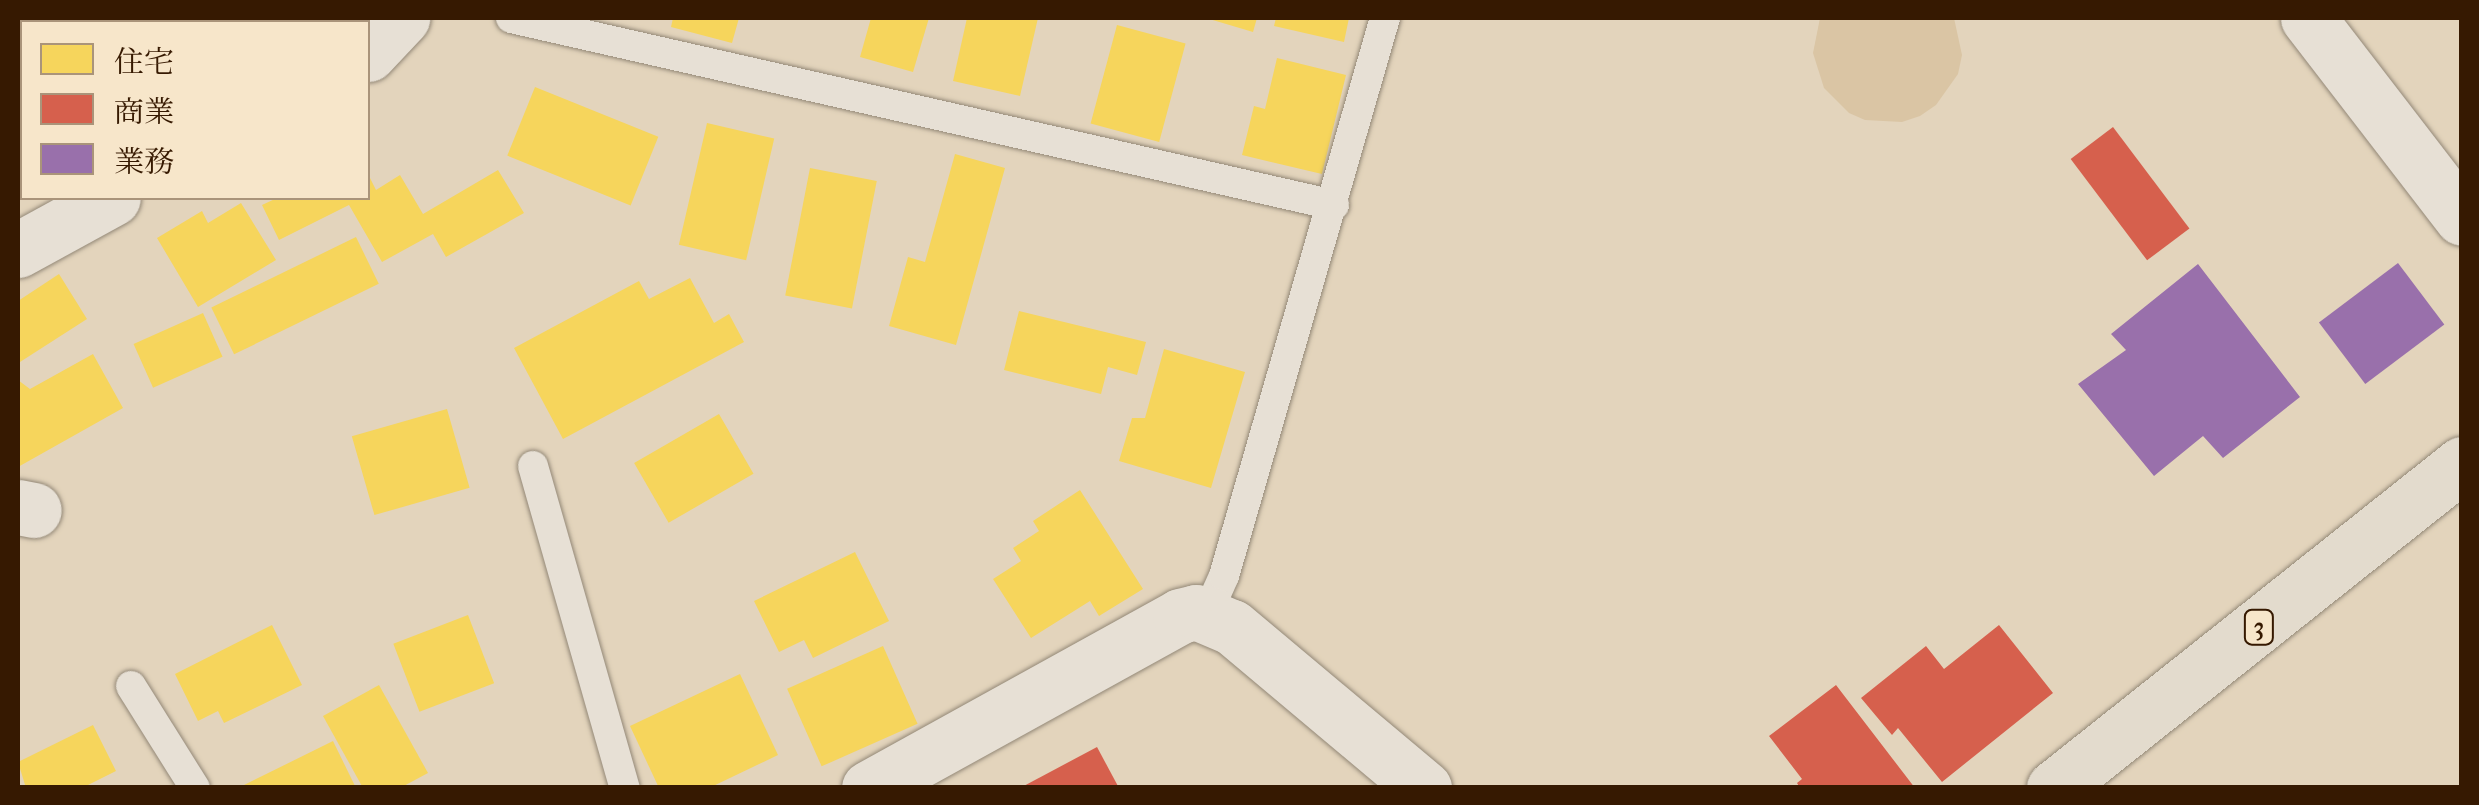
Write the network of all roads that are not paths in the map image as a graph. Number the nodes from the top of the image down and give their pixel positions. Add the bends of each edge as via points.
1 (402, 18) edge
2 (511, 18) edge
3 (1385, 18) edge
4 (2308, 18) edge
5 (370, 52) edge
6 (109, 200) edge
7 (1334, 205) junction
8 (2462, 218) edge
9 (18, 250) edge
10 (2462, 464) edge
11 (533, 466) dead end
12 (1207, 614) junction
13 (131, 686) dead end
14 (194, 788) edge
15 (624, 788) edge
16 (869, 788) edge
17 (1424, 788) edge
18 (2054, 788) edge

1 - 5 street
2 - 7 lane
3 - 7 lane
4 - 8 street
6 - 9 street
7 - 12 lane
10 - 18 main road, 3
11 - 15 lane
12 - 16 street via 1180,616
12 - 17 street via 1232,626
13 - 14 lane

